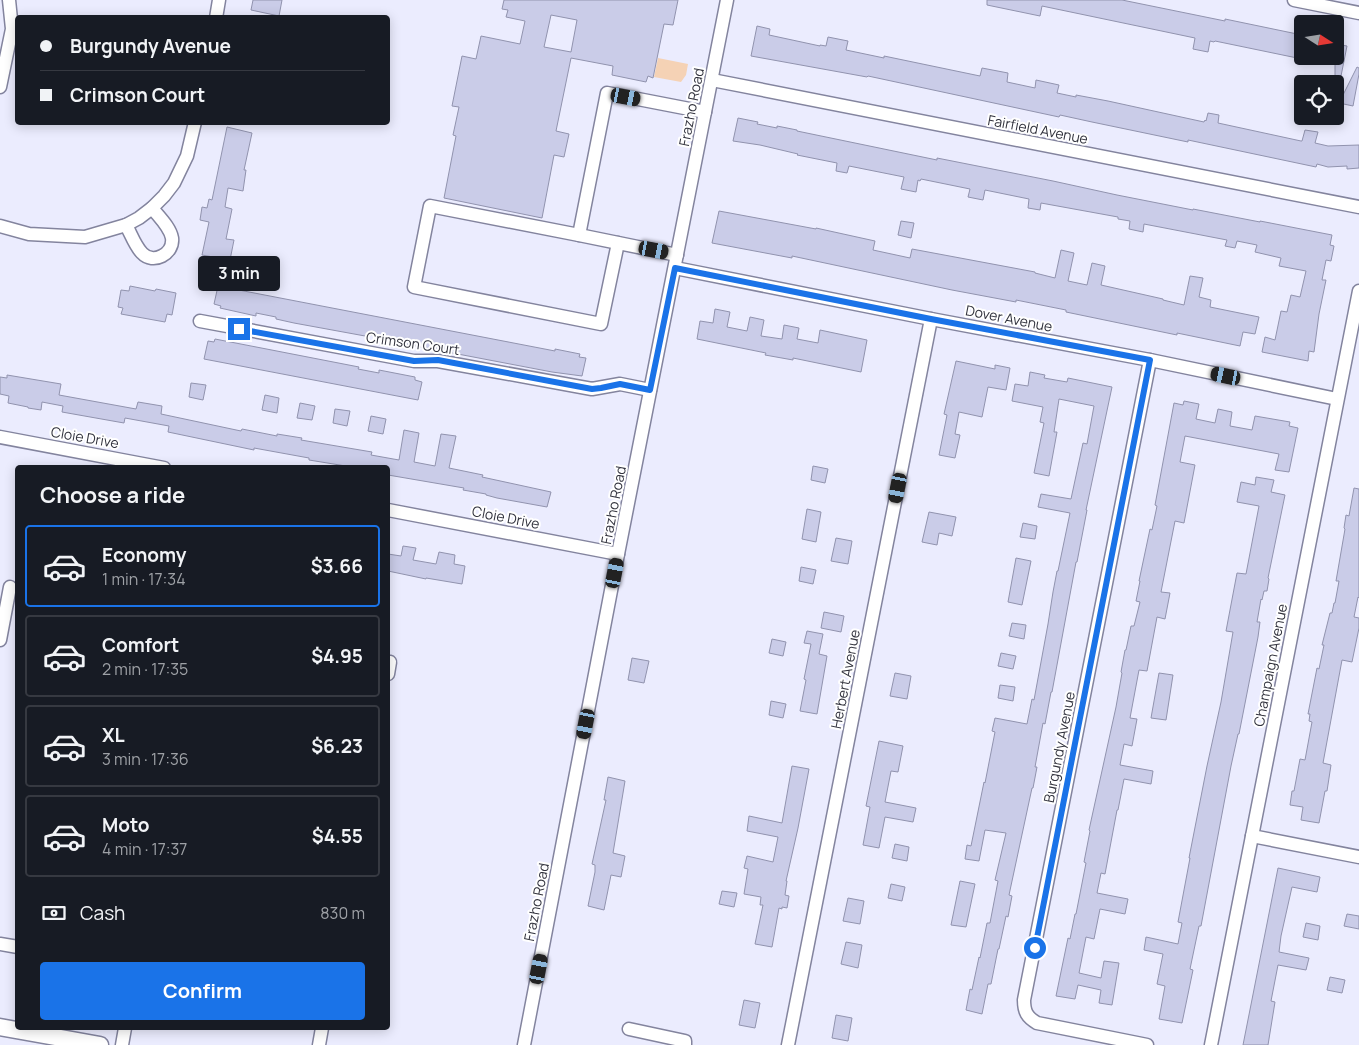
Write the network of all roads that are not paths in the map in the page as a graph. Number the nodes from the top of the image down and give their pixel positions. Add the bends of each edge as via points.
1 (9, 0) edge
2 (219, 0) edge
3 (728, 0) edge
4 (1294, 0) edge
5 (1359, 14) edge
6 (216, 15) edge
7 (712, 80) junction
8 (0, 87) edge
9 (705, 112) junction
10 (194, 125) edge
11 (1359, 207) edge
12 (152, 208) junction
13 (126, 225) junction
14 (0, 226) edge
15 (579, 235) junction
16 (618, 243) junction
17 (677, 255) junction
18 (675, 268) junction
19 (1359, 291) edge
20 (931, 319) junction
21 (200, 321) dead end
22 (1150, 360) junction
23 (650, 390) junction
24 (1338, 398) junction
25 (0, 438) edge
26 (148, 465) edge
27 (390, 510) edge
28 (618, 554) junction
29 (10, 587) dead end
30 (0, 640) edge
31 (1252, 836) junction
32 (1359, 857) edge
33 (0, 944) edge
34 (15, 946) edge
35 (0, 1027) edge
36 (15, 1028) edge
37 (629, 1028) dead end
38 (125, 1030) edge
39 (322, 1030) edge
40 (43, 1031) edge
41 (66, 1042) edge
42 (97, 1045) edge
43 (122, 1045) edge
44 (319, 1045) edge
45 (524, 1045) edge
46 (685, 1045) edge
47 (788, 1045) edge
48 (1147, 1045) edge
49 (1211, 1045) edge

1 - 8 street via 12,29
2 - 6 street
3 - 7 street, Frazho Road
4 - 5 street
7 - 9 street, Frazho Road
7 - 11 street, Fairfield Avenue
9 - 15 street via 607,93
9 - 17 street, Frazho Road
10 - 12 street via 182,169
12 - 13 street
12 - 13 street via 172,239 164,255 152,258 143,254
13 - 14 street via 85,237 29,234
15 - 16 street
15 - 16 street via 430,206 414,287 602,324
16 - 17 street
17 - 18 street, Frazho Road
18 - 20 street, Dover Avenue
18 - 23 street, Frazho Road
19 - 24 street, Champaign Avenue
20 - 22 street, Dover Avenue
20 - 47 street, Herbert Avenue
21 - 23 street, Crimson Court via 414,361 438,360 592,389 620,384
22 - 24 street, Dover Avenue
22 - 48 street, Burgundy Avenue via 1024,1000 1028,1018 1037,1024
23 - 28 street, Frazho Road
24 - 31 street, Champaign Avenue
25 - 26 street, Cloie Drive
27 - 28 street, Cloie Drive
28 - 45 street, Frazho Road
29 - 30 street
31 - 32 street
31 - 49 street, Champaign Avenue
33 - 34 street
35 - 36 main road
37 - 46 street via 686,1041
38 - 43 street
39 - 44 street
40 - 41 main road
41 - 42 main road

